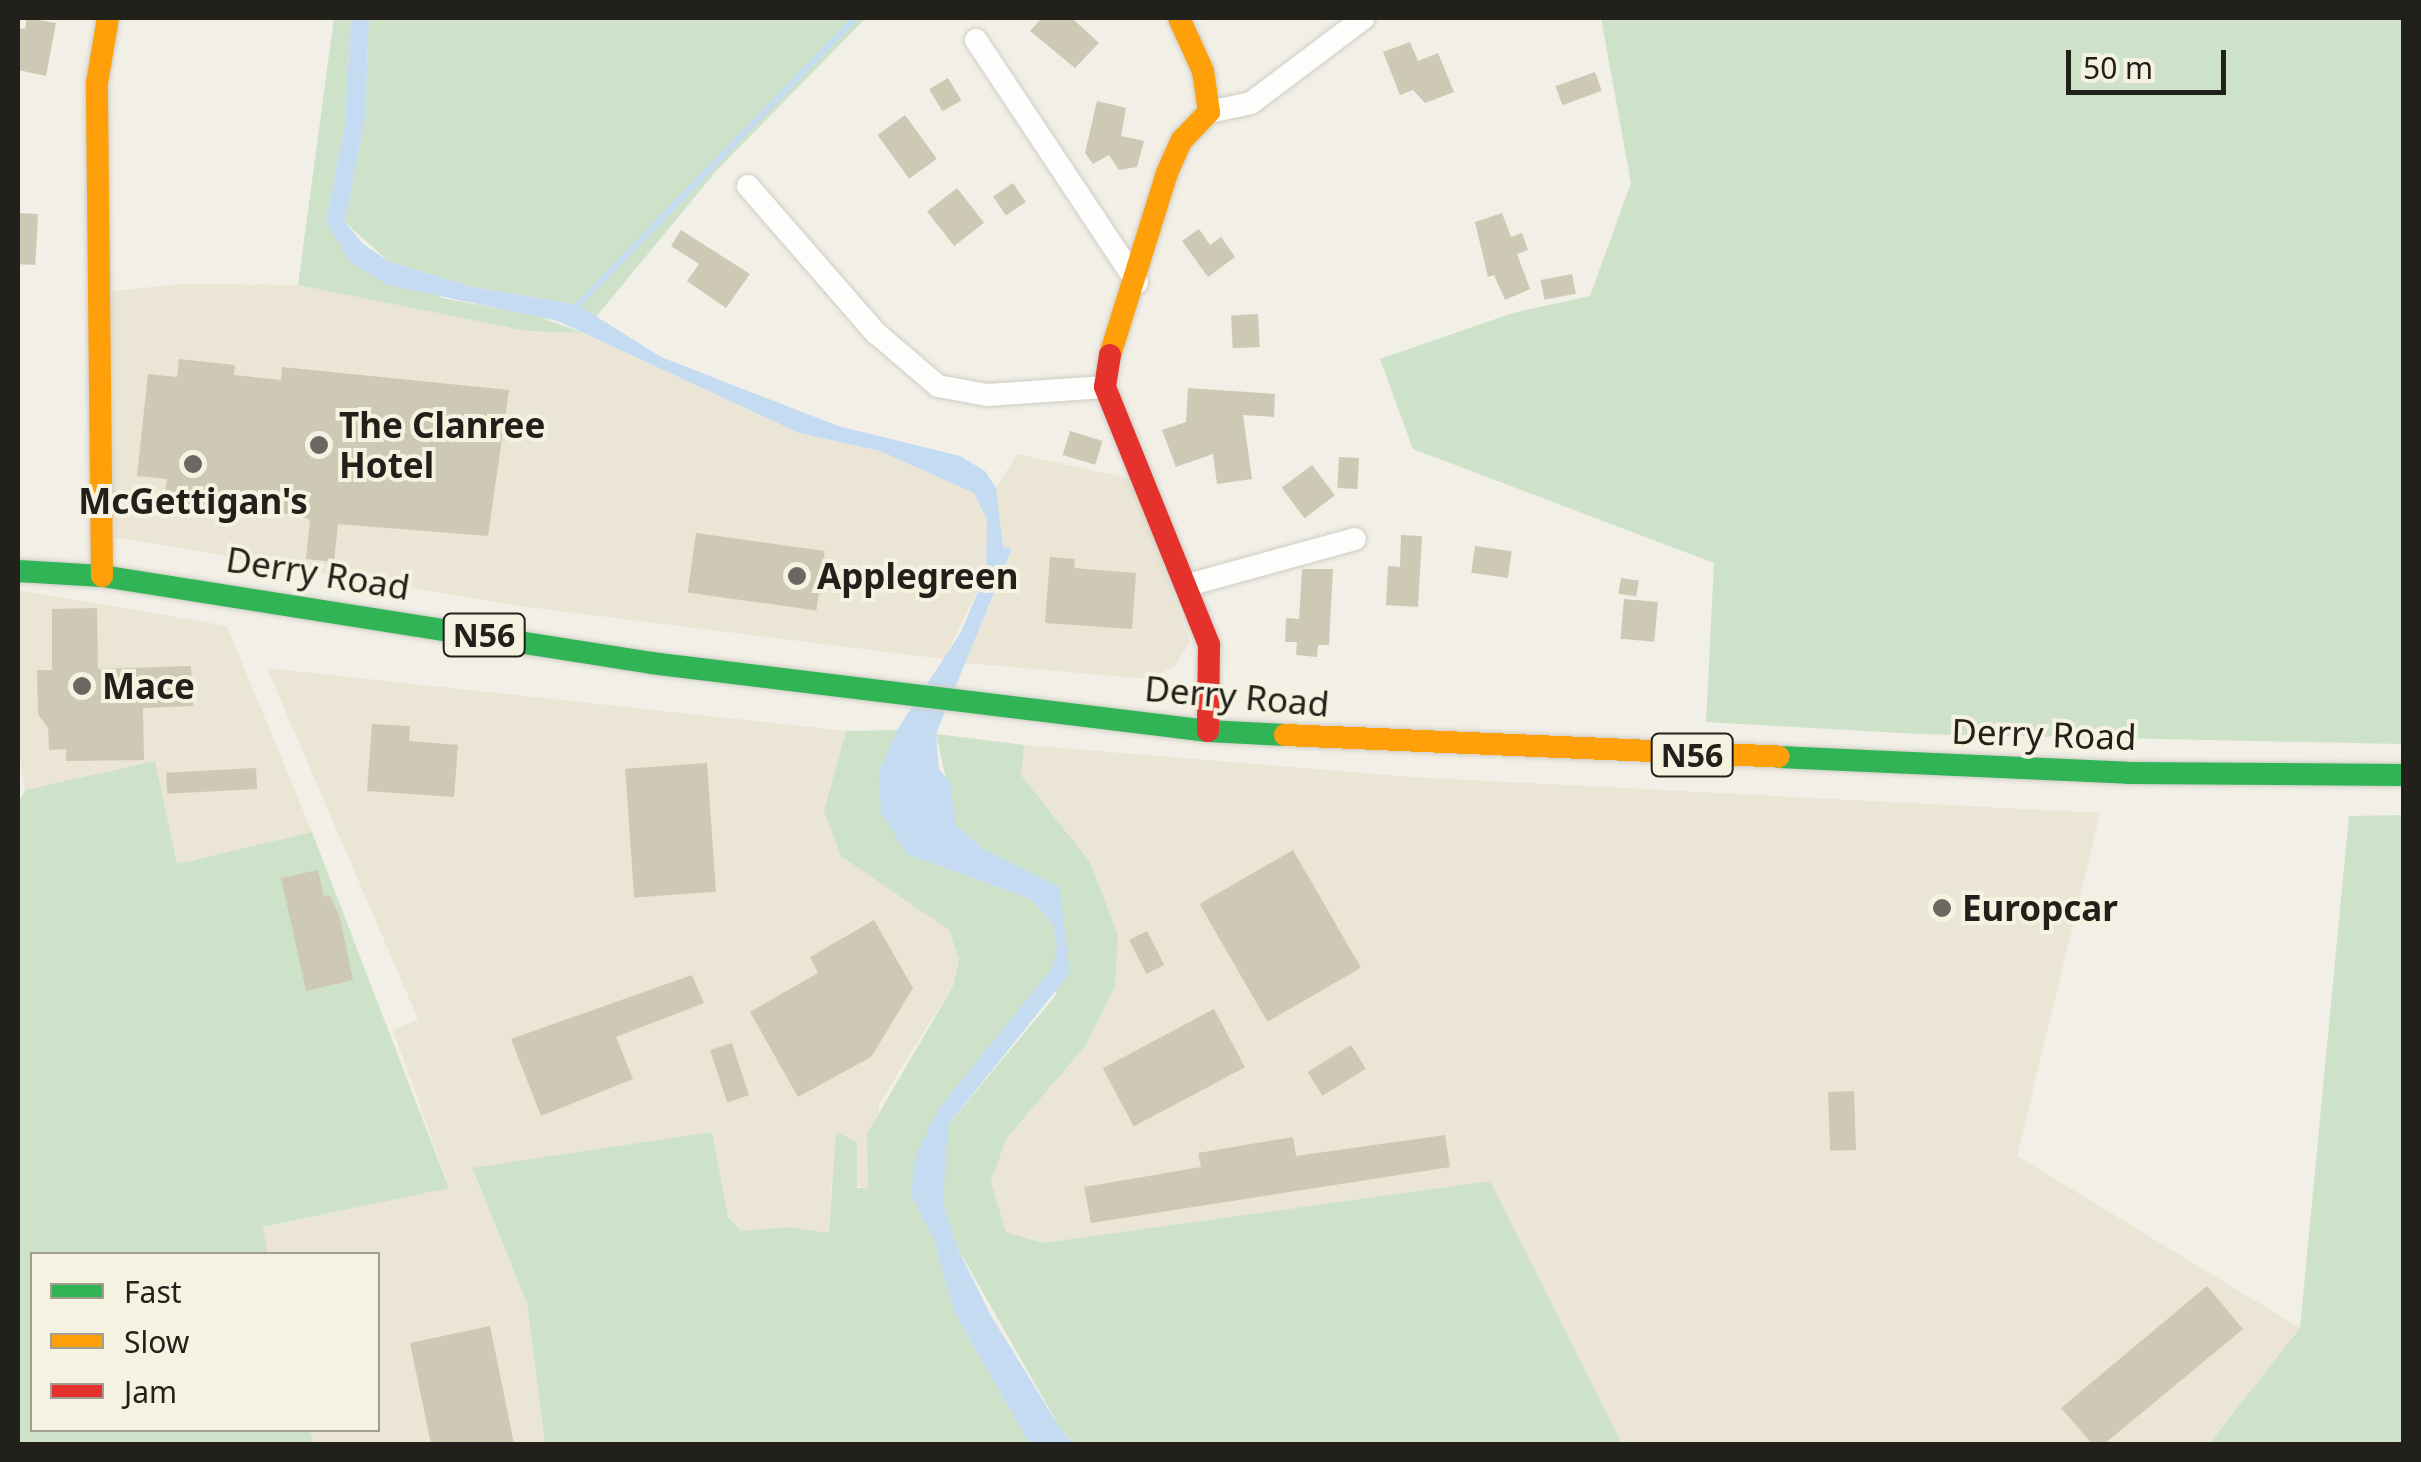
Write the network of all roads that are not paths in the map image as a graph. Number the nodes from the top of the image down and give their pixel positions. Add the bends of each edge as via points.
1 (108, 18) edge
2 (1180, 18) edge
3 (1364, 18) edge
4 (976, 40) dead end
5 (1209, 112) junction
6 (748, 186) dead end
7 (1137, 282) junction
8 (1105, 387) junction
9 (1355, 539) dead end
10 (18, 546) edge
11 (18, 571) edge
12 (74, 572) junction
13 (102, 576) junction
14 (1188, 585) junction
15 (1208, 731) junction
16 (2404, 775) edge

1 - 13 main road via 97,83
2 - 5 main road via 1203,71
3 - 5 street via 1251,103
4 - 7 street
5 - 7 main road via 1182,140 1167,173
6 - 8 street via 876,333 938,386 987,395
7 - 8 main road via 1112,340
8 - 14 main road
9 - 14 street
10 - 12 main road, Derry Road / N56
11 - 12 main road, Derry Road / N56
12 - 13 main road, Derry Road / N56
13 - 15 main road, Derry Road / N56 via 895,696
14 - 15 main road via 1209,644
15 - 16 main road, Derry Road / N56 via 2128,774

